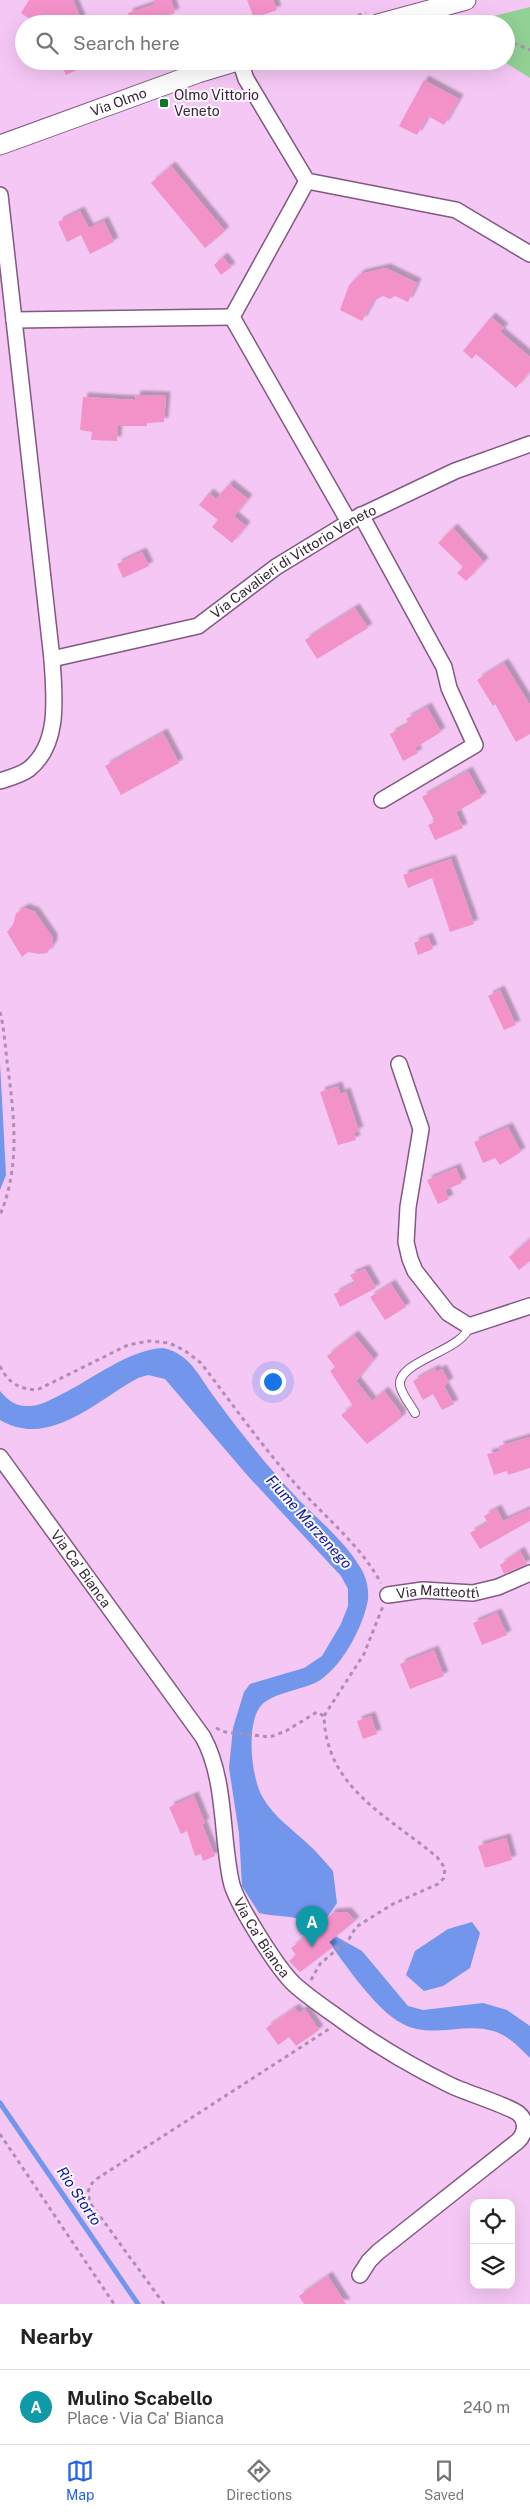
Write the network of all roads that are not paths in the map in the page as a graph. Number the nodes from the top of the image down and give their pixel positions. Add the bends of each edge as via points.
1 (466, 0) edge
2 (411, 15) edge
3 (208, 70) edge
4 (242, 70) edge
5 (0, 145) edge
6 (307, 181) junction
7 (0, 195) edge
8 (530, 254) edge
9 (232, 317) junction
10 (14, 320) junction
11 (530, 444) edge
12 (355, 519) junction
13 (52, 659) junction
14 (0, 781) edge
15 (382, 800) dead end
16 (398, 1064) dead end
17 (530, 1306) edge
18 (469, 1326) junction
19 (415, 1413) dead end
20 (0, 1457) edge
21 (530, 1573) edge
22 (388, 1595) road end
23 (360, 2275) dead end

1 - 2 street
3 - 5 street, Via Olmo
4 - 6 street
6 - 8 street via 456,210
6 - 9 street
7 - 10 street
9 - 10 street
9 - 12 street
10 - 13 street
11 - 12 street, Via Cavalieri di Vittorio Veneto via 455,471
12 - 13 street, Via Cavalieri di Vittorio Veneto via 276,567 198,626
12 - 15 street via 444,666 449,688 475,745
13 - 14 street via 55,707 43,755 28,770
16 - 18 street via 421,1129 408,1207 406,1242 410,1258 415,1271 448,1313
17 - 18 street
18 - 19 lane via 464,1337 409,1369 401,1379 400,1387
20 - 23 street, Via Ca' Bianca via 203,1737 211,1752 218,1787 231,1883 244,1913 293,1983 338,2018 448,2084 517,2112 525,2124 524,2133 518,2141 378,2252
21 - 22 street, Via Matteotti via 498,1587 473,1593 423,1590

